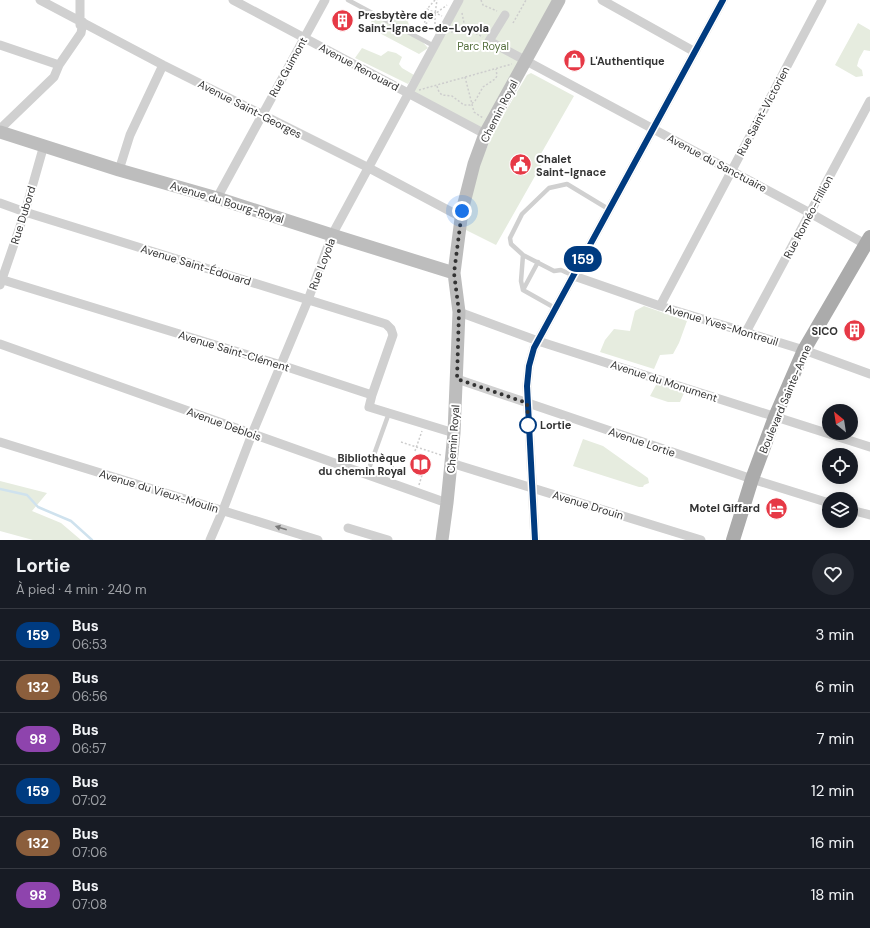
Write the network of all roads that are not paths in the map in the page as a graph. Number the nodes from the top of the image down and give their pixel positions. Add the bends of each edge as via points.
1 (40, 0) edge
2 (80, 0) edge
3 (233, 0) edge
4 (325, 0) edge
5 (348, 0) edge
6 (559, 0) edge
7 (602, 0) edge
8 (723, 0) edge
9 (822, 0) edge
10 (460, 3) edge
11 (505, 15) road end
12 (81, 21) junction
13 (304, 38) junction
14 (0, 45) edge
15 (434, 46) junction
16 (696, 52) junction
17 (525, 60) junction
18 (60, 65) junction
19 (163, 66) junction
20 (409, 93) junction
21 (870, 101) edge
22 (262, 115) junction
23 (653, 129) junction
24 (0, 130) edge
25 (485, 134) junction
26 (44, 145) junction
27 (369, 168) junction
28 (119, 170) junction
29 (731, 171) junction
30 (217, 198) junction
31 (0, 203) edge
32 (610, 210) junction
33 (24, 212) junction
34 (810, 213) junction
35 (461, 217) junction
36 (332, 235) junction
37 (868, 240) edge
38 (523, 254) junction
39 (538, 262) junction
40 (454, 273) junction
41 (574, 276) junction
42 (1, 281) edge
43 (523, 290) junction
44 (308, 300) junction
45 (660, 306) junction
46 (555, 308) junction
47 (459, 312) junction
48 (746, 332) junction
49 (538, 341) junction
50 (0, 344) edge
51 (804, 350) junction
52 (281, 365) junction
53 (870, 374) edge
54 (457, 379) junction
55 (372, 395) junction
56 (527, 403) junction
57 (388, 413) junction
58 (775, 417) junction
59 (454, 433) junction
60 (252, 434) junction
61 (0, 442) edge
62 (870, 447) edge
63 (451, 461) junction
64 (367, 474) junction
65 (752, 479) junction
66 (532, 488) junction
67 (822, 501) edge
68 (448, 503) junction
69 (223, 510) junction
70 (858, 512) edge
71 (870, 516) edge
72 (348, 528) dead end
73 (210, 540) edge
74 (318, 540) edge
75 (388, 540) edge
76 (444, 540) edge
77 (535, 540) edge
78 (701, 540) edge
79 (733, 540) edge

1 - 12 street, Avenue Saint-Georges
2 - 12 street
3 - 13 street, Avenue Renouard
4 - 13 street, Rue Guimont
5 - 15 lane
6 - 17 main road, Chemin Royal
7 - 16 street
8 - 16 street
9 - 29 street, Rue Saint-Victorien
10 - 15 street, Rue Loyola
11 - 17 street, Avenue du Sanctuaire via 489,41
12 - 18 street via 81,33
12 - 19 street, Avenue Saint-Georges
13 - 20 street, Avenue Renouard
13 - 22 street, Rue Guimont
14 - 18 street
15 - 20 street, Rue Loyola
16 - 23 street
17 - 23 street, Avenue du Sanctuaire
17 - 25 main road, Chemin Royal
18 - 24 street via 54,77
19 - 22 street, Avenue Saint-Georges
19 - 28 street via 130,135
20 - 25 street, Avenue Renouard
20 - 27 street, Rue Loyola
21 - 34 street, Rue Roméo-Fillion
22 - 27 street, Avenue Saint-Georges
22 - 30 street, Rue Guimont
23 - 29 street, Avenue du Sanctuaire
23 - 32 street
24 - 26 main road, Avenue du Bourg-Royal
25 - 35 main road, Chemin Royal via 474,164
26 - 28 main road, Avenue du Bourg-Royal
26 - 33 street, Rue Dubord
27 - 35 street, Avenue Saint-Georges
27 - 36 street, Rue Loyola
28 - 30 main road, Avenue du Bourg-Royal
29 - 34 street, Avenue du Sanctuaire
29 - 45 street, Rue Saint-Victorien
30 - 36 main road, Avenue du Bourg-Royal
31 - 33 street, Avenue Saint-Édouard
32 - 38 lane via 567,184 549,188 522,214 510,238 511,244
32 - 41 street
33 - 42 street, Rue Dubord
33 - 44 street, Avenue Saint-Édouard
34 - 37 street, Avenue du Sanctuaire
34 - 48 street, Rue Roméo-Fillion
35 - 40 main road, Chemin Royal
36 - 40 main road, Avenue du Bourg-Royal
36 - 44 street, Rue Loyola
37 - 51 main road, Boulevard Sainte-Anne
38 - 39 lane
38 - 43 lane
39 - 41 lane via 554,271 560,270
39 - 43 lane
40 - 47 main road, Chemin Royal
41 - 45 street, Avenue Yves-Montreuil
41 - 46 street
42 - 52 street, Avenue Saint-Clément
43 - 46 lane
44 - 52 street, Rue Loyola
44 - 55 street, Avenue Saint-Édouard via 386,324 391,329 393,335
45 - 48 street, Avenue Yves-Montreuil
46 - 49 street
47 - 49 street, Avenue du Monument
47 - 54 main road, Chemin Royal
48 - 51 street, Avenue Yves-Montreuil
49 - 56 street via 529,366
49 - 58 street, Avenue du Monument
50 - 60 street, Avenue Deblois
51 - 53 street, Avenue Yves-Montreuil
51 - 58 main road, Boulevard Sainte-Anne
52 - 55 street, Avenue Saint-Clément
52 - 60 street, Rue Loyola
54 - 56 street, Avenue Lortie
54 - 59 main road, Chemin Royal
55 - 57 street via 369,407
56 - 65 street, Avenue Lortie
56 - 66 street
57 - 59 street
57 - 64 lane
58 - 62 street, Avenue du Monument
58 - 65 main road, Boulevard Sainte-Anne
59 - 63 main road, Chemin Royal
60 - 64 street, Avenue Deblois
60 - 69 street, Rue Loyola
61 - 69 street, Avenue du Vieux-Moulin
63 - 66 street, Avenue Drouin
63 - 68 main road, Chemin Royal
64 - 68 street, Avenue Deblois
65 - 67 street, Avenue Lortie
65 - 79 main road, Boulevard Sainte-Anne
66 - 77 street
66 - 78 street, Avenue Drouin
68 - 76 main road, Chemin Royal
69 - 73 street, Rue Loyola
74 -> 69 street, Avenue du Vieux-Moulin
70 - 71 street
72 - 75 street

